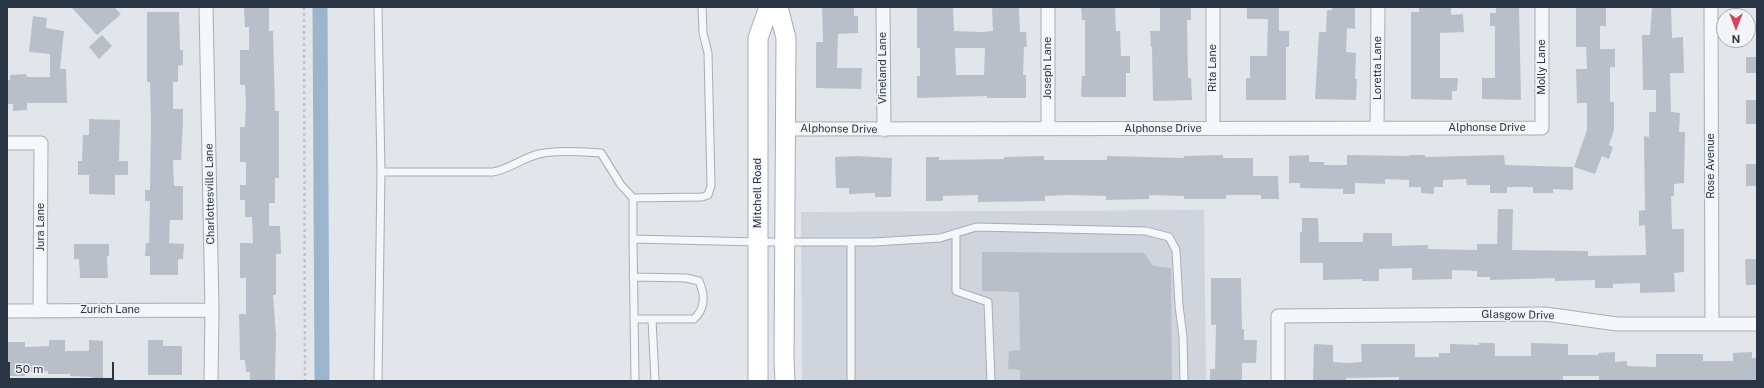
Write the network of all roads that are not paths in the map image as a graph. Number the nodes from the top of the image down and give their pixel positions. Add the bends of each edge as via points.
1 (206, 7) edge
2 (378, 7) edge
3 (702, 7) edge
4 (769, 7) edge
5 (778, 7) edge
6 (883, 7) edge
7 (1048, 7) edge
8 (1213, 7) edge
9 (1378, 7) edge
10 (1542, 7) edge
11 (1711, 7) edge
12 (1213, 128) junction
13 (1378, 128) junction
14 (1542, 128) joint
15 (785, 129) junction
16 (1048, 129) junction
17 (884, 130) junction
18 (7, 143) edge
19 (381, 172) junction
20 (633, 198) junction
21 (956, 233) junction
22 (633, 239) junction
23 (785, 241) junction
24 (758, 242) junction
25 (851, 242) junction
26 (633, 277) junction
27 (212, 310) junction
28 (7, 311) edge
29 (40, 311) junction
30 (634, 319) junction
31 (652, 319) junction
32 (1712, 324) junction
33 (1757, 324) edge
34 (210, 381) edge
35 (378, 381) edge
36 (635, 381) edge
37 (654, 381) edge
38 (758, 381) edge
39 (785, 381) edge
40 (851, 381) edge
41 (992, 381) edge
42 (1184, 381) edge
43 (1278, 381) edge

1 - 27 street, Charlottesville Lane
2 - 19 lane
3 - 20 lane via 703,33 708,53 712,186 708,195 702,197
4 - 24 main road, Mitchell Road via 758,38
5 - 15 main road via 786,38
6 - 17 street, Vineland Lane
7 - 16 street, Joseph Lane
8 - 12 street, Rita Lane
9 - 13 street, Loretta Lane
10 - 14 street, Molly Lane
11 - 32 street, Rose Avenue
12 - 13 street, Alphonse Drive
12 - 16 street, Alphonse Drive
13 - 14 street, Alphonse Drive
15 - 17 street, Alphonse Drive
15 - 23 main road
16 - 17 street, Alphonse Drive
18 - 29 street, Jura Lane via 41,143
19 - 20 lane via 493,172 540,154 600,153
19 - 35 lane
20 - 22 lane
21 - 25 lane via 940,238
21 - 41 lane via 956,291 988,302
21 - 42 lane via 976,227 1146,231 1169,236 1176,250
22 - 24 lane
22 - 26 lane
23 - 24 lane
23 - 25 lane
23 - 39 main road
24 - 38 main road, Mitchell Road
25 - 40 lane
26 - 30 lane
26 - 31 lane via 686,278 699,281 704,290 704,305 694,319
27 - 29 street, Zurich Lane
27 - 34 street, Charlottesville Lane
28 - 29 street, Zurich Lane
30 - 31 lane
30 - 36 lane
31 - 37 lane
32 - 33 street, Glasgow Drive
32 - 43 street, Glasgow Drive via 1617,324 1545,314 1278,316

